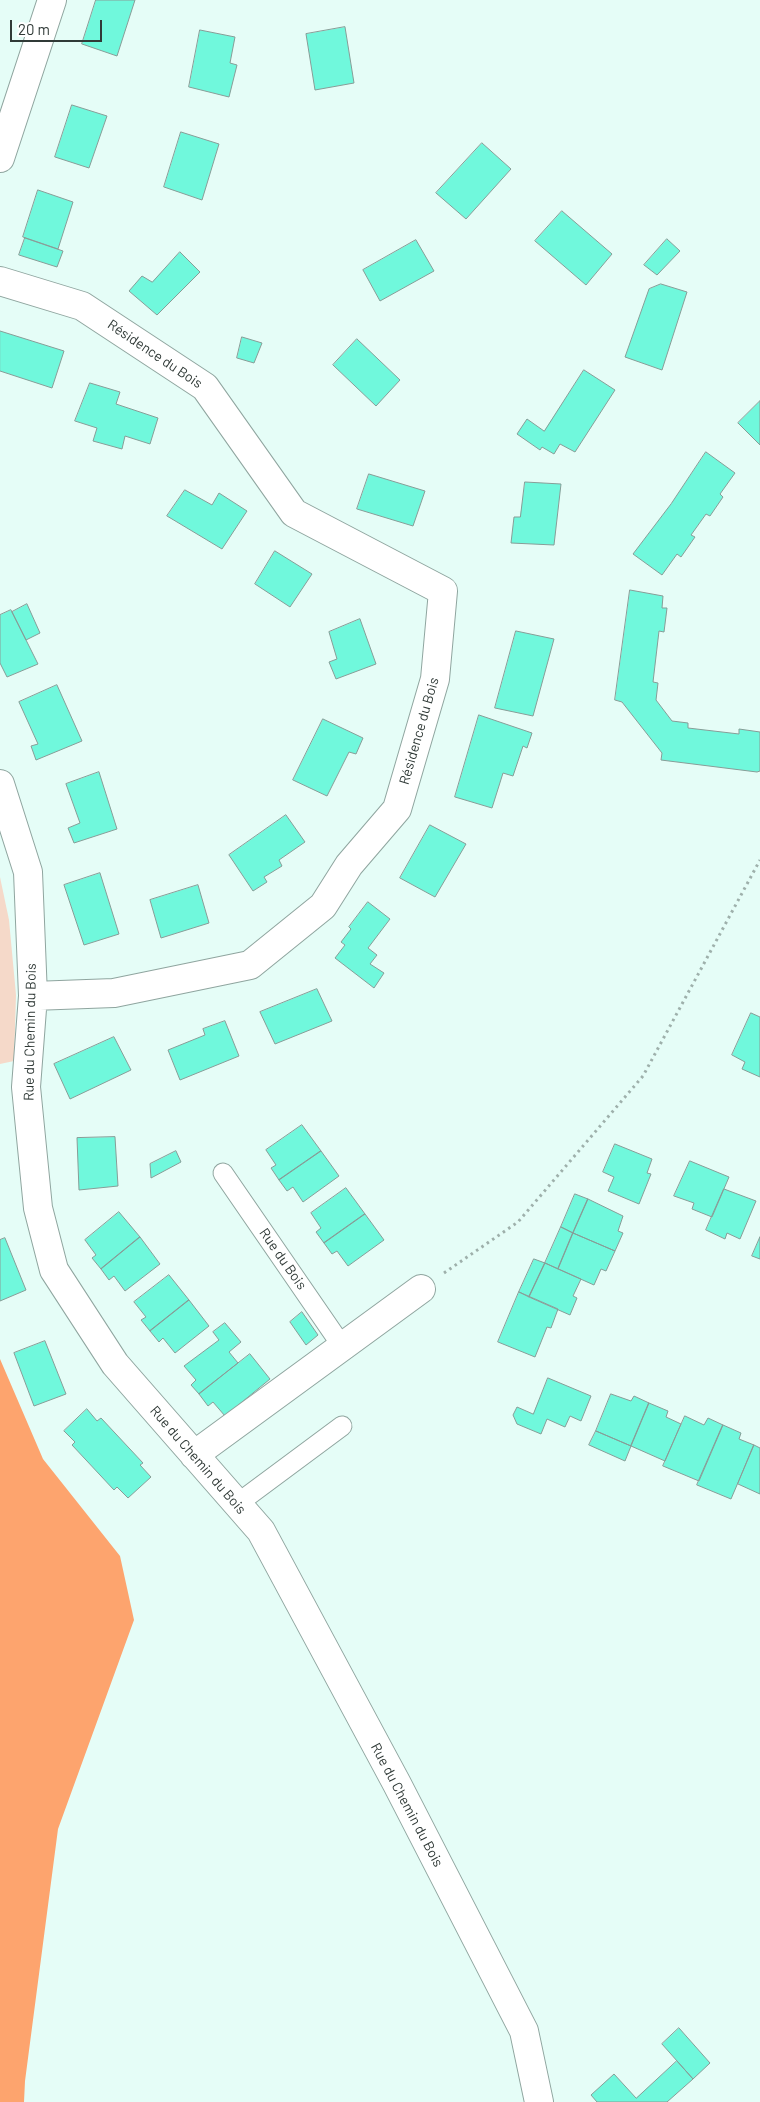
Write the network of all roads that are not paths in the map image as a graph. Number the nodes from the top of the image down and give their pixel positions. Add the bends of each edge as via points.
1 (52, 0) edge
2 (0, 158) edge
3 (0, 281) edge
4 (0, 784) edge
5 (33, 996) junction
6 (223, 1173) dead end
7 (421, 1289) road end
8 (342, 1346) junction
9 (342, 1426) dead end
10 (194, 1454) junction
11 (237, 1504) junction
12 (539, 2102) edge

1 - 2 street
3 - 5 street, Résidence du Bois via 82,306 206,387 294,513 443,591 435,679 398,809 349,865 323,906 250,965 114,993
4 - 5 street, Rue du Chemin du Bois via 28,872
5 - 10 street, Rue du Chemin du Bois via 26,1087 38,1208 54,1270 115,1364
6 - 8 lane, Rue du Bois
7 - 8 street
8 - 10 street
9 - 11 lane
10 - 11 street, Rue du Chemin du Bois
11 - 12 street, Rue du Chemin du Bois via 261,1531 275,1556 524,2031

